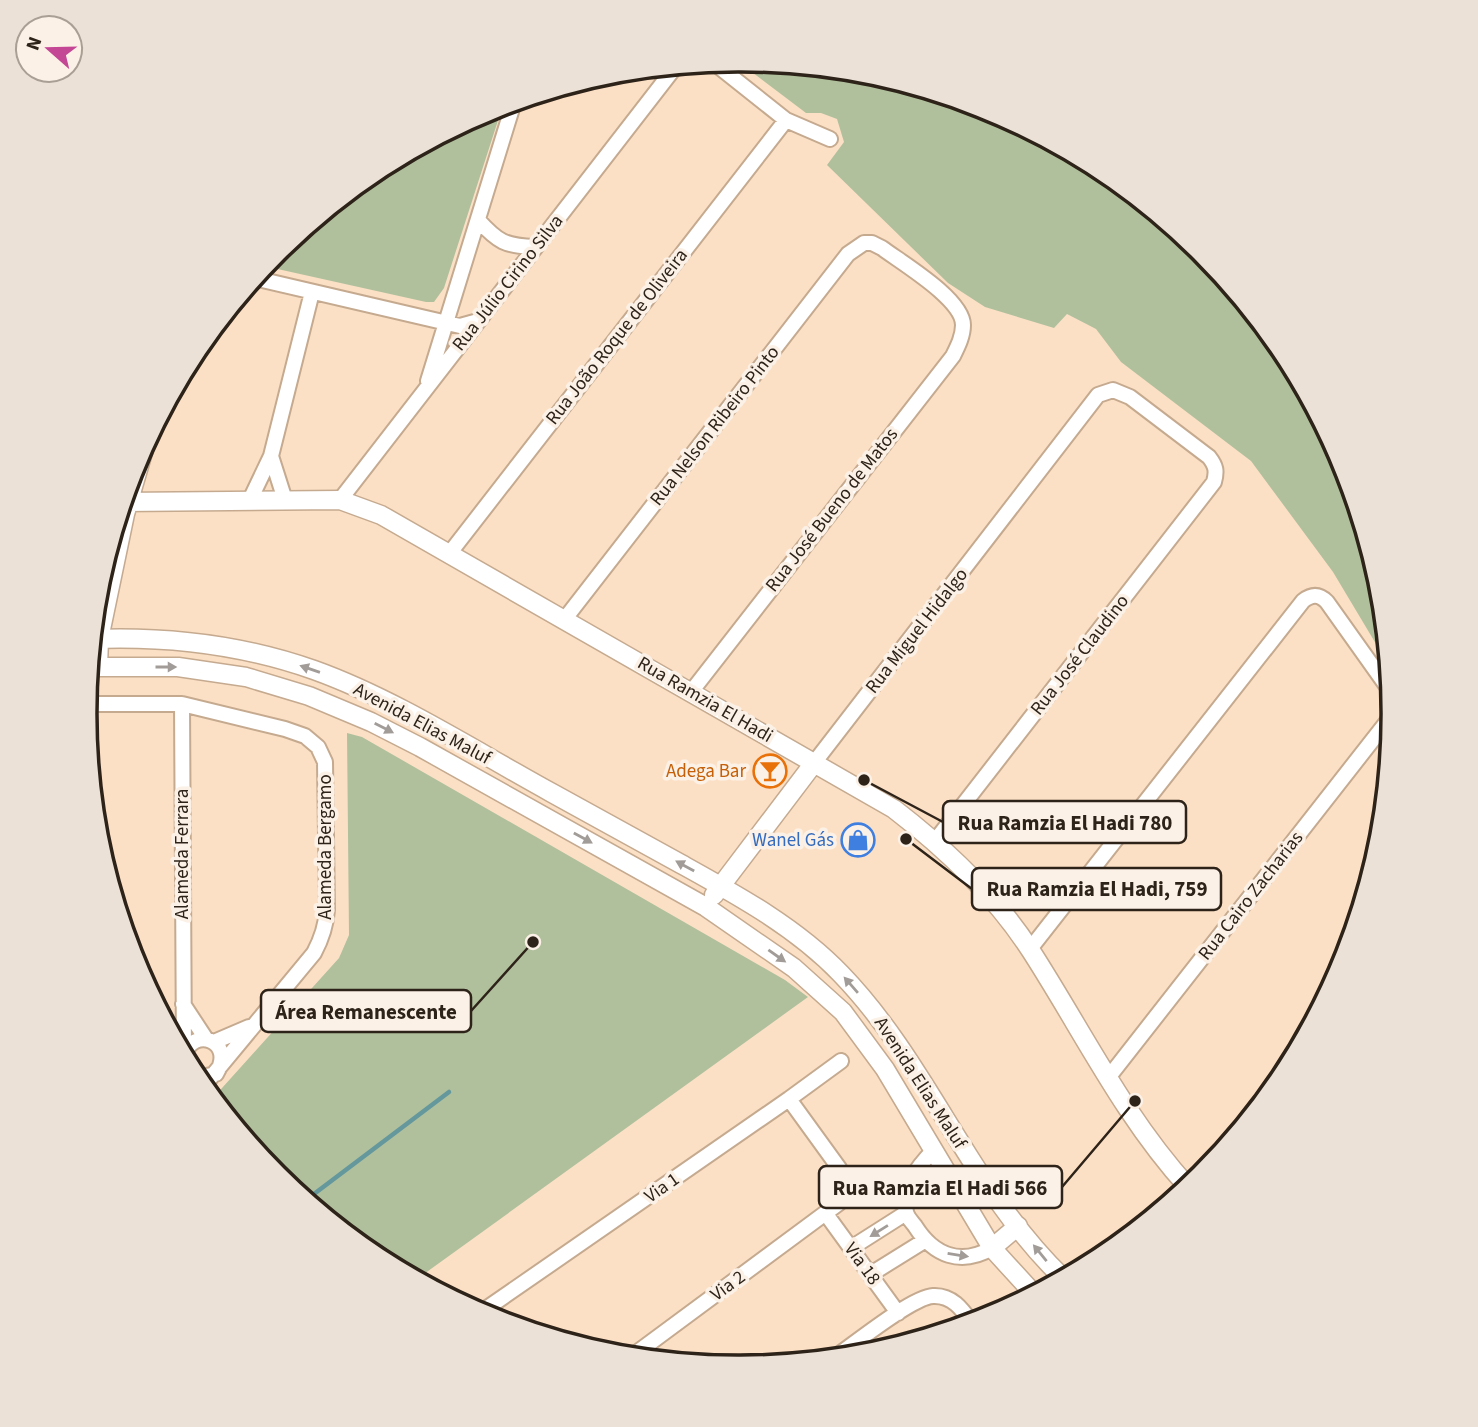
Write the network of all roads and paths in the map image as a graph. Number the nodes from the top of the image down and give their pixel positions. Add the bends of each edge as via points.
1 (726, 72) edge
2 (668, 76) edge
3 (510, 115) edge
4 (786, 120) junction
5 (830, 139) dead end
6 (478, 220) junction
7 (535, 247) junction
8 (266, 281) edge
9 (313, 292) junction
10 (478, 321) junction
11 (445, 322) junction
12 (964, 323) joint
13 (426, 389) junction
14 (1122, 392) joint
15 (271, 456) junction
16 (250, 500) junction
17 (285, 500) junction
18 (340, 500) junction
19 (133, 502) edge
20 (449, 554) junction
21 (564, 620) junction
22 (102, 639) edge
23 (99, 667) edge
24 (1379, 676) edge
25 (691, 692) junction
26 (182, 704) junction
27 (97, 705) edge
28 (1380, 729) edge
29 (814, 763) junction
30 (935, 841) junction
31 (721, 886) junction
32 (706, 906) junction
33 (1030, 949) junction
34 (182, 1003) junction
35 (254, 1025) junction
36 (183, 1034) edge
37 (210, 1041) junction
38 (190, 1045) edge
39 (841, 1060) dead end
40 (216, 1074) junction
41 (209, 1075) edge
42 (1108, 1078) junction
43 (211, 1079) edge
44 (789, 1100) junction
45 (933, 1150) junction
46 (1180, 1179) edge
47 (984, 1183) junction
48 (906, 1213) junction
49 (826, 1214) junction
50 (1018, 1226) junction
51 (924, 1241) junction
52 (851, 1248) junction
53 (992, 1248) junction
54 (1056, 1271) edge
55 (871, 1274) junction
56 (1027, 1287) edge
57 (492, 1305) edge
58 (898, 1313) junction
59 (966, 1313) edge
60 (853, 1345) edge
61 (643, 1348) edge

1 - 4 street
2 - 7 street, Rua Júlio Cirino Silva
3 - 6 street
4 - 5 street
4 - 20 street, Rua João Roque de Oliveira
6 - 7 street via 500,242
6 - 11 street
7 - 10 street, Rua Júlio Cirino Silva
8 - 9 street
9 - 11 street
9 - 15 street
10 - 11 street via 460,326
10 - 13 street, Rua Júlio Cirino Silva
11 - 13 street
12 - 21 street, Rua Nelson Ribeiro Pinto via 958,308 945,296 882,248 864,243 848,254
12 - 25 street, Rua José Bueno de Matos via 953,356
13 - 18 street, Rua Júlio Cirino Silva
14 - 29 street, Rua Miguel Hidalgo via 1098,395
14 - 30 street, Rua José Claudino via 1209,457 1215,465 1214,482
15 - 16 street
15 - 17 street
16 - 17 street
16 - 19 street
17 - 18 street
18 - 20 street, Rua Ramzia El Hadi via 381,515
20 - 21 street, Rua Ramzia El Hadi
21 - 25 street, Rua Ramzia El Hadi
31 -> 22 street, Avenida Elias Maluf via 376,696 315,670 258,653 182,640
23 -> 32 street, Avenida Elias Maluf via 178,667 246,677 309,696 421,747
24 - 33 street via 1327,603 1309,596
25 - 29 street, Rua Ramzia El Hadi
26 - 27 street
26 - 34 street, Alameda Ferrara
26 - 35 street, Alameda Bergamo via 305,736 318,747 325,762 326,926 314,953
28 - 42 street, Rua Cairo Zacharias
29 - 30 street, Rua Ramzia El Hadi via 894,809
29 - 31 street, Rua Miguel Hidalgo
30 - 33 street, Rua Ramzia El Hadi via 996,904
31 - 32 street
47 -> 31 street, Avenida Elias Maluf via 888,1028 841,974 805,940
32 -> 45 street, Avenida Elias Maluf via 794,968 843,1012 885,1069
33 - 42 street, Rua Ramzia El Hadi
34 - 36 street, Alameda Ferrara
34 - 37 street
35 - 37 street, Alameda Bergamo
35 - 40 street, Alameda Bergamo
37 - 38 street, Alameda Bergamo
37 - 40 street via 223,1056
39 - 44 street, Via 1
40 - 41 street
40 - 43 street, Alameda Bergamo
42 - 46 street, Rua Ramzia El Hadi via 1159,1155
44 - 49 street, Via 2 via 845,1180 839,1203
44 - 57 street, Via 1
45 - 47 street via 950,1149
45 - 48 street via 911,1177
45 - 53 street, Avenida Elias Maluf
47 - 50 street, Avenida Elias Maluf
48 - 51 street
48 -> 52 street
49 - 52 street, Via 18
49 - 61 street, Via 2
50 - 53 street
54 -> 50 street, Avenida Elias Maluf
51 -> 53 street via 962,1258
51 - 55 street
52 - 55 street, Via 18
53 - 56 street, Avenida Elias Maluf
55 - 58 street, Via 18
58 - 59 street via 932,1296 954,1301
58 - 60 street

